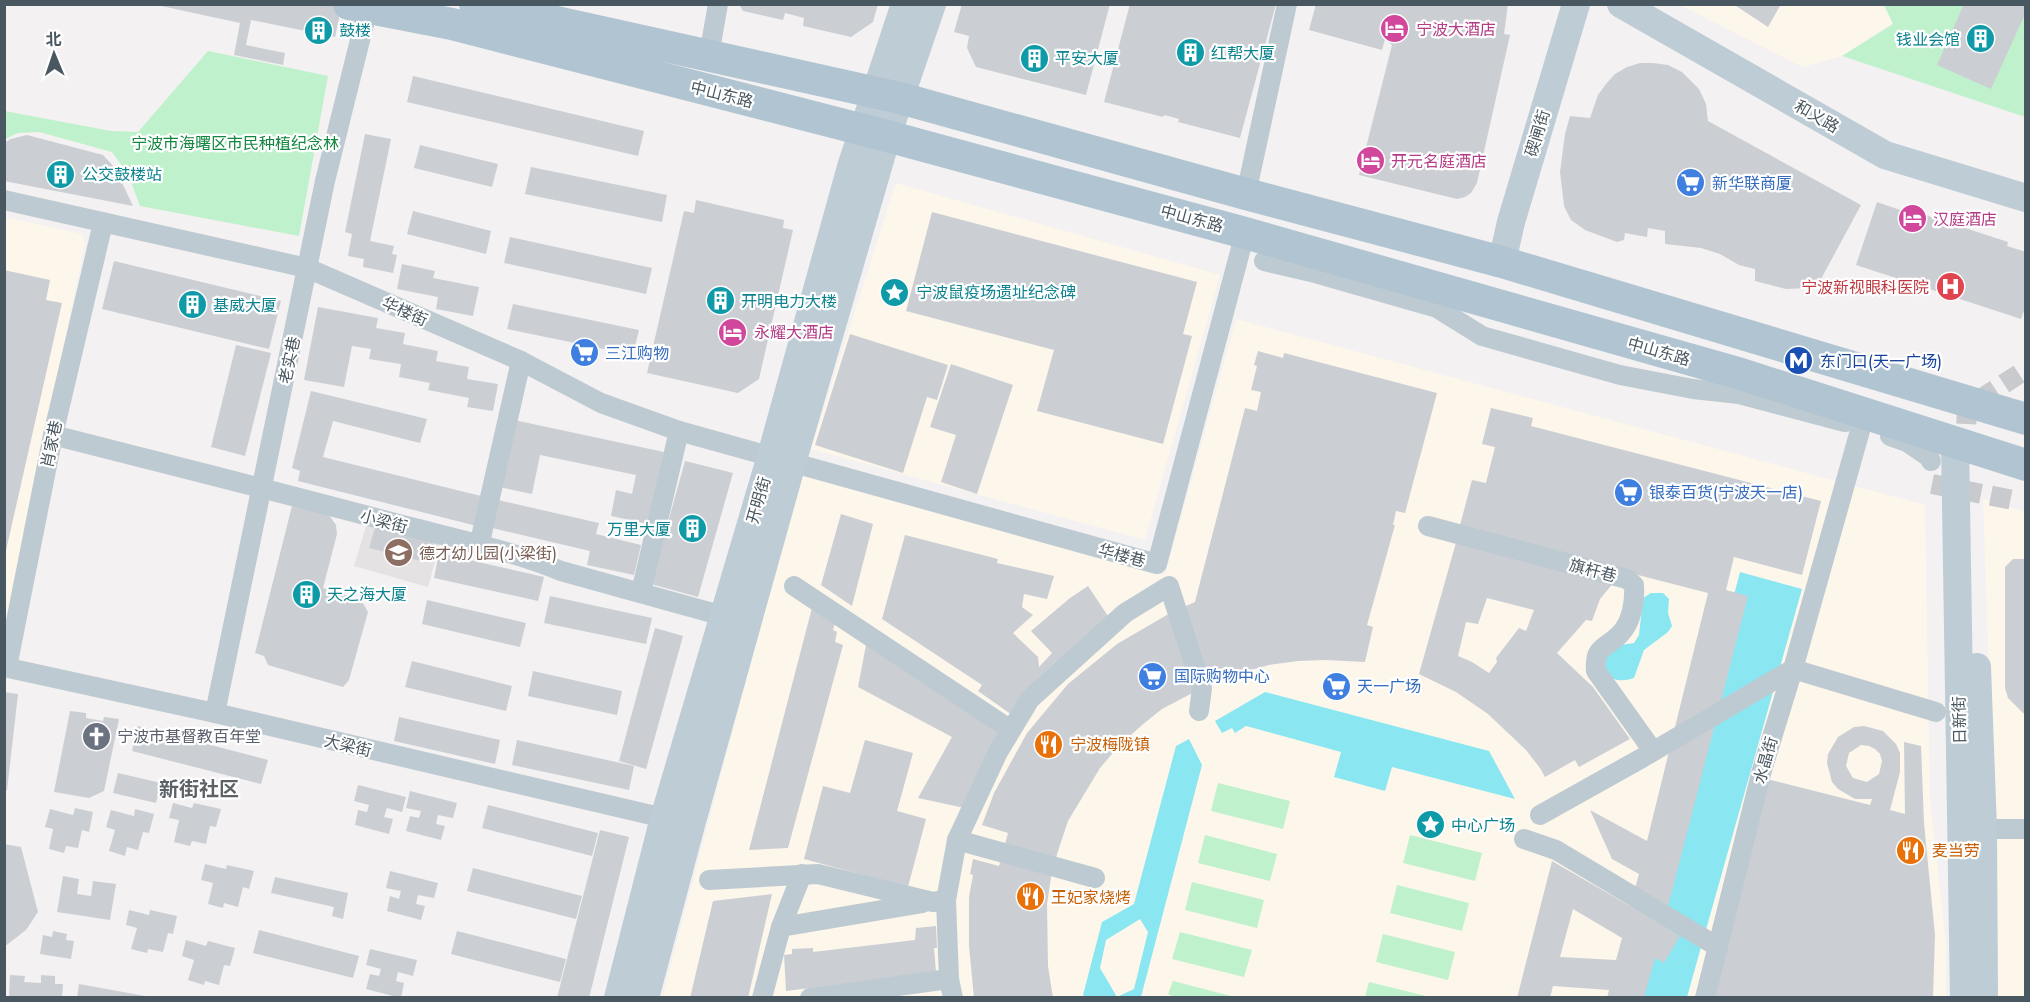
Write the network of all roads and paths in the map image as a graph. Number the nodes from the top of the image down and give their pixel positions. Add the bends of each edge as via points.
1 (475, 4) edge
2 (718, 4) edge
3 (905, 4) edge
4 (932, 4) edge
5 (1287, 4) edge
6 (1576, 4) edge
7 (1621, 4) edge
8 (359, 6) edge
9 (709, 55) junction
10 (888, 95) junction
11 (874, 133) junction
12 (1246, 194) junction
13 (2025, 198) edge
14 (4, 200) edge
15 (103, 223) junction
16 (1245, 233) junction
17 (1264, 261) dead end
18 (1502, 262) junction
19 (308, 268) junction
20 (521, 361) junction
21 (2025, 418) edge
22 (1861, 427) junction
23 (679, 431) junction
24 (53, 435) junction
25 (1964, 445) junction
26 (782, 460) junction
27 (1930, 460) dead end
28 (2025, 465) edge
29 (262, 488) junction
30 (1428, 526) dead end
31 (479, 546) junction
32 (794, 586) dead end
33 (641, 592) junction
34 (736, 619) junction
35 (6, 667) edge
36 (1792, 669) junction
37 (1198, 711) dead end
38 (1936, 712) dead end
39 (215, 713) junction
40 (1011, 730) junction
41 (1653, 752) junction
42 (1540, 815) dead end
43 (664, 818) junction
44 (691, 825) junction
45 (1983, 830) junction
46 (2025, 830) edge
47 (1524, 839) dead end
48 (957, 840) junction
49 (802, 874) junction
50 (1095, 878) dead end
51 (709, 880) dead end
52 (939, 901) junction
53 (781, 927) junction
54 (1712, 944) junction
55 (951, 988) edge
56 (618, 998) edge
57 (645, 998) edge
58 (762, 998) edge
59 (810, 998) edge
60 (1705, 998) edge
61 (1964, 998) edge
62 (1984, 998) edge

1 - 9 main road, 中山东路
2 - 9 street
3 - 10 street, 开明街
4 - 10 street, 开明街
5 - 12 street
6 - 18 street, 碶闸街
7 - 13 street, 和义路 via 1885,155
8 - 11 main road, 中山东路 via 452,24
8 - 19 street, 老实巷
9 - 10 main road, 中山东路
10 - 11 street, 开明街
10 - 12 main road, 中山东路
11 - 16 main road, 中山东路
11 - 26 street, 开明街
12 - 18 main road, 中山东路
14 - 15 street, 华楼街
15 - 19 street, 华楼街
15 - 24 street, 肖家巷
16 - 25 main road, 中山东路 via 1741,374
16 - 26 street, 华楼巷 via 1157,564
17 - 22 street, 中山东路 via 1437,308 1482,336 1609,372 1739,394
18 - 21 main road, 中山东路
19 - 20 street, 华楼街
19 - 29 street, 老实巷
20 - 23 street, 华楼街 via 601,403
20 - 31 street
22 - 27 street, 中山东路 via 1907,441
22 - 36 street, 水晶街
23 - 26 street, 华楼街
23 - 33 street
24 - 29 street, 小梁街
24 - 35 street, 肖家巷
25 - 28 main road, 中山东路
25 - 45 street, 日新街
25 - 61 street, 日新街
26 - 34 street, 开明街
29 - 31 street, 小梁街
29 - 39 street, 老实巷
30 - 41 street, 旗杆巷 via 1627,579 1634,585 1629,621 1620,635 1602,647 1595,658 1596,671
31 - 33 street, 小梁街
32 - 40 street
33 - 34 street, 小梁街
34 - 43 street, 开明街
34 - 44 street, 开明街
35 - 39 street, 大梁街
36 - 38 street
36 - 41 street
36 - 54 street, 水晶街
37 - 40 street via 1202,688 1168,586 1125,613 1030,699
39 - 43 street, 大梁街
40 - 48 street
41 - 42 street
43 - 44 street, 大梁街
43 - 56 street, 开明街
44 - 57 street, 开明街
45 - 46 street
45 - 62 street, 日新街
47 - 54 street via 1556,850
48 - 50 street
48 - 52 street
49 - 51 street
49 - 52 street via 818,874
49 - 53 street
52 - 53 street
52 - 55 street
53 - 58 street
54 - 60 street, 水晶街
55 - 59 street

